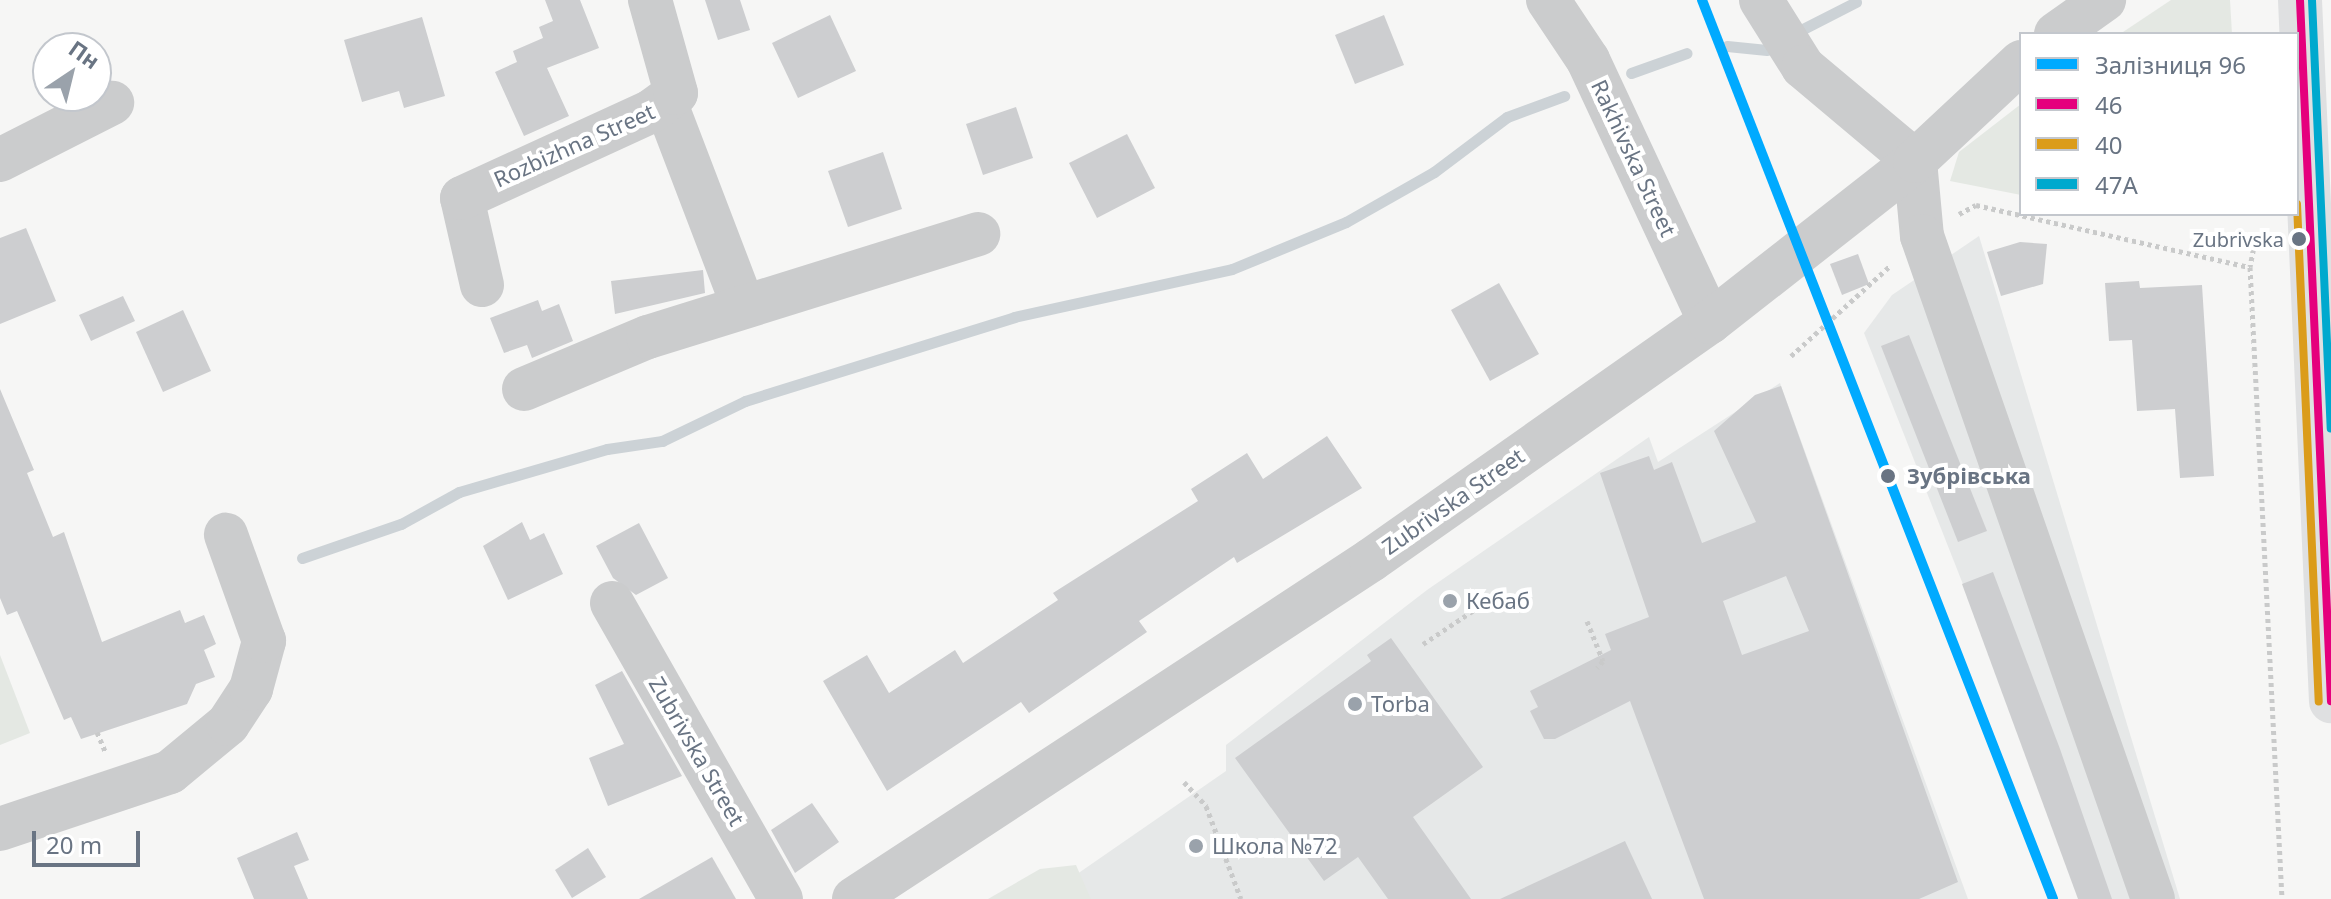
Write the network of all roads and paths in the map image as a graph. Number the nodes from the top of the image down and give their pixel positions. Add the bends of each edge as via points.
1 (650, 0) edge
2 (1548, 0) edge
3 (1761, 0) edge
4 (2104, 0) edge
5 (2300, 0) edge
6 (2059, 32) edge
7 (2019, 64) edge
8 (666, 104) junction
9 (94, 112) edge
10 (0, 160) edge
11 (1915, 161) junction
12 (2320, 176) edge
13 (2019, 214) edge
14 (2026, 216) edge
15 (978, 234) dead end
16 (1922, 236) junction
17 (2255, 241) dead end
18 (2250, 264) junction
19 (482, 285) dead end
20 (743, 306) junction
21 (1710, 322) junction
22 (2324, 328) edge
23 (1791, 356) dead end
24 (524, 389) dead end
25 (226, 535) dead end
26 (612, 603) dead end
27 (1480, 606) dead end
28 (1587, 621) dead end
29 (1423, 644) dead end
30 (1597, 668) dead end
31 (2331, 701) edge
32 (1184, 782) dead end
33 (0, 829) edge
34 (879, 892) edge
35 (781, 899) edge
36 (1241, 899) edge
37 (2153, 899) edge
38 (2282, 899) edge

1 - 8 street, Rozbizhna Street via 678,86
2 - 21 street, Rakhivska Street via 1588,60
3 - 11 street via 1803,67
4 - 6 street
5 - 12 main road
7 - 11 street, Zubrivska Street
8 - 19 street, Rozbizhna Street via 462,198
8 - 20 street
9 - 10 street
11 - 16 street
11 - 21 street, Zubrivska Street
12 - 22 main road
13 - 16 path via 1976,205
14 - 18 path
15 - 20 street
16 - 23 path
16 - 37 street
17 - 18 path
18 - 38 path
20 - 24 street
21 - 34 street, Zubrivska Street via 1371,560
22 - 31 main road
25 - 33 street via 264,641 251,689 228,724 170,772
26 - 35 street, Zubrivska Street
27 - 29 path
28 - 30 path via 1603,661
32 - 36 path via 1206,806

